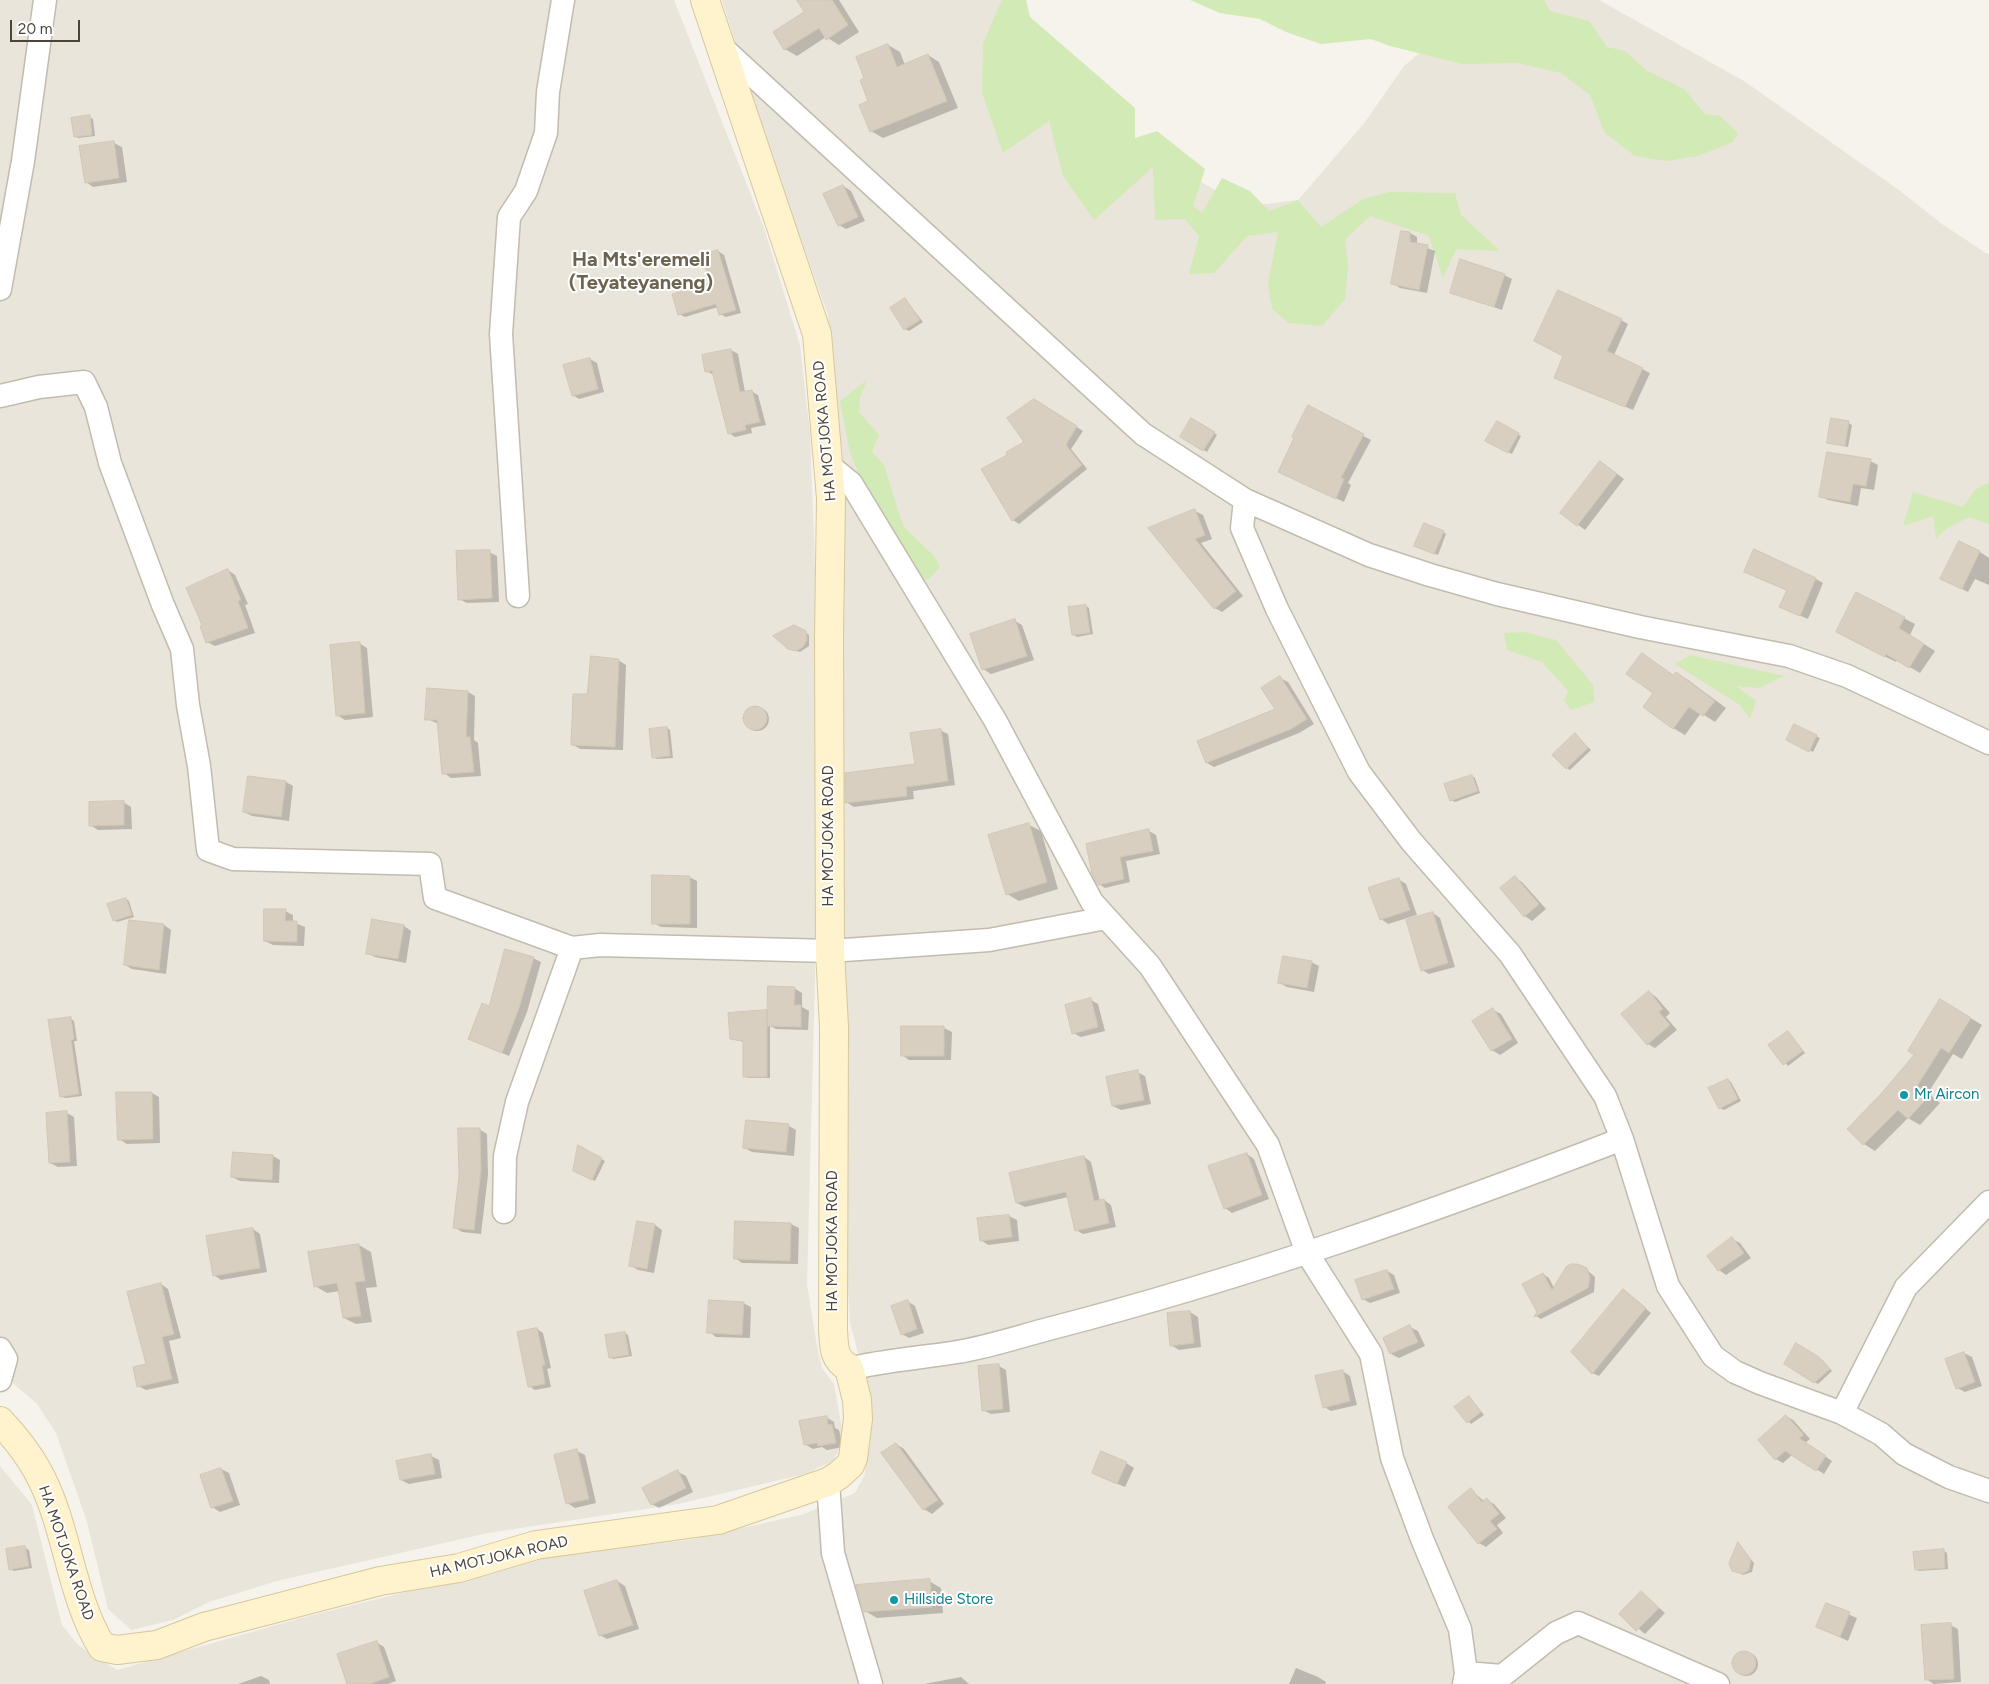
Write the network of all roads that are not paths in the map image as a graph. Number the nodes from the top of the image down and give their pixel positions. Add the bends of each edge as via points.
1 (45, 0) edge
2 (563, 0) edge
3 (705, 0) edge
4 (717, 38) junction
5 (0, 289) edge
6 (0, 396) edge
7 (830, 466) junction
8 (1245, 500) junction
9 (518, 596) dead end
10 (1989, 743) edge
11 (1106, 918) junction
12 (572, 948) junction
13 (830, 952) junction
14 (1622, 1139) junction
15 (1989, 1202) edge
16 (504, 1212) dead end
17 (1307, 1253) junction
18 (0, 1349) edge
19 (849, 1369) junction
20 (0, 1380) edge
21 (1842, 1413) junction
22 (0, 1421) edge
23 (828, 1482) junction
24 (1989, 1491) edge
25 (1465, 1679) edge
26 (871, 1684) edge
27 (1718, 1684) edge

1 - 5 street via 23,161
2 - 9 street via 548,92 546,133 526,191 509,217 501,334
3 - 4 street, HA MOTJOKA ROAD
4 - 7 street, HA MOTJOKA ROAD via 817,334
4 - 8 street via 725,50 1143,434
6 - 12 street via 84,382 96,407 110,463 182,649 208,850 233,859 430,864 435,898
7 - 11 street via 851,483 995,720 1092,902
7 - 13 street, HA MOTJOKA ROAD
8 - 10 street via 1369,555 1430,575 1631,625 1789,656 1847,676
8 - 14 street via 1242,528 1277,609 1359,772 1411,841 1510,954 1605,1096
11 - 13 street via 989,940
11 - 17 street via 1150,966 1268,1144
12 - 13 street via 600,945
12 - 16 street via 517,1102 506,1156
13 - 19 street, HA MOTJOKA ROAD via 834,1027 834,1348 837,1358
14 - 17 street
14 - 21 street via 1668,1286 1713,1356 1743,1375
15 - 21 street via 1906,1287
17 - 19 street via 1035,1333 959,1352
17 - 25 street via 1371,1354 1392,1458 1460,1629
18 - 20 street via 6,1360
19 - 23 street, HA MOTJOKA ROAD via 857,1400 854,1458 840,1475
21 - 24 street via 1881,1434 1904,1454 1949,1477
22 - 23 street, HA MOTJOKA ROAD via 38,1471 92,1631 102,1646 117,1650 158,1645 212,1624 380,1581 459,1568 536,1545 718,1520
23 - 26 street via 833,1553
25 - 27 street via 1502,1676 1556,1633 1578,1623

